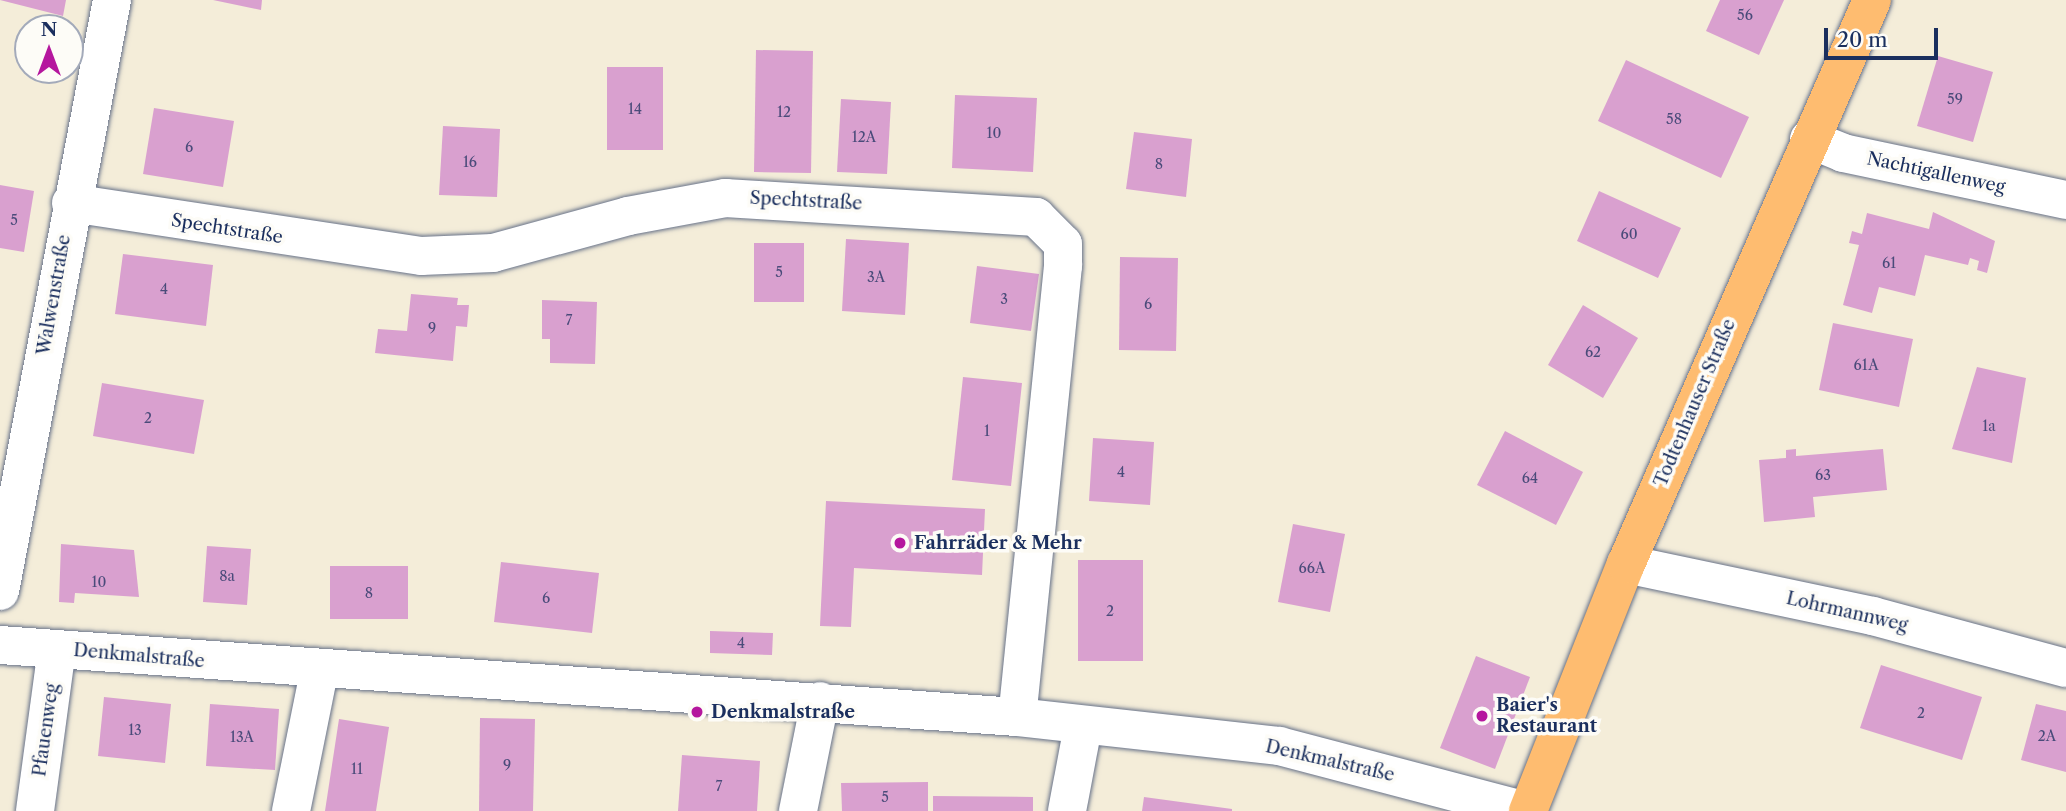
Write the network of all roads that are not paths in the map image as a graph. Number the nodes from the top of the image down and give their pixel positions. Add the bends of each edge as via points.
1 (112, 0) edge
2 (1872, 0) edge
3 (1809, 139) junction
4 (2066, 200) edge
5 (71, 203) junction
6 (1626, 564) junction
7 (0, 591) edge
8 (0, 645) edge
9 (57, 649) junction
10 (2066, 668) edge
11 (319, 672) junction
12 (820, 701) junction
13 (1017, 717) junction
14 (1083, 726) junction
15 (35, 811) edge
16 (291, 811) edge
17 (798, 811) edge
18 (1067, 811) edge
19 (1527, 811) edge

1 - 5 street, Walwenstraße
2 - 3 main road, Todtenhauser Straße
3 - 4 street, Nachtigallenweg via 1843,153
3 - 6 main road, Todtenhauser Straße
5 - 7 street, Walwenstraße
5 - 13 street, Spechtstraße via 421,256 493,253 628,216 725,198 1036,217 1063,244 1063,267
6 - 10 street, Lohrmannweg via 1873,615
6 - 19 main road, Todtenhauser Straße
8 - 9 street, Denkmalstraße
9 - 11 street, Denkmalstraße
9 - 15 street, Pfauenweg
11 - 12 street, Denkmalstraße
11 - 16 street
12 - 13 street, Denkmalstraße
12 - 17 street
13 - 14 street, Denkmalstraße
14 - 18 street
14 - 19 street, Denkmalstraße via 1279,746

